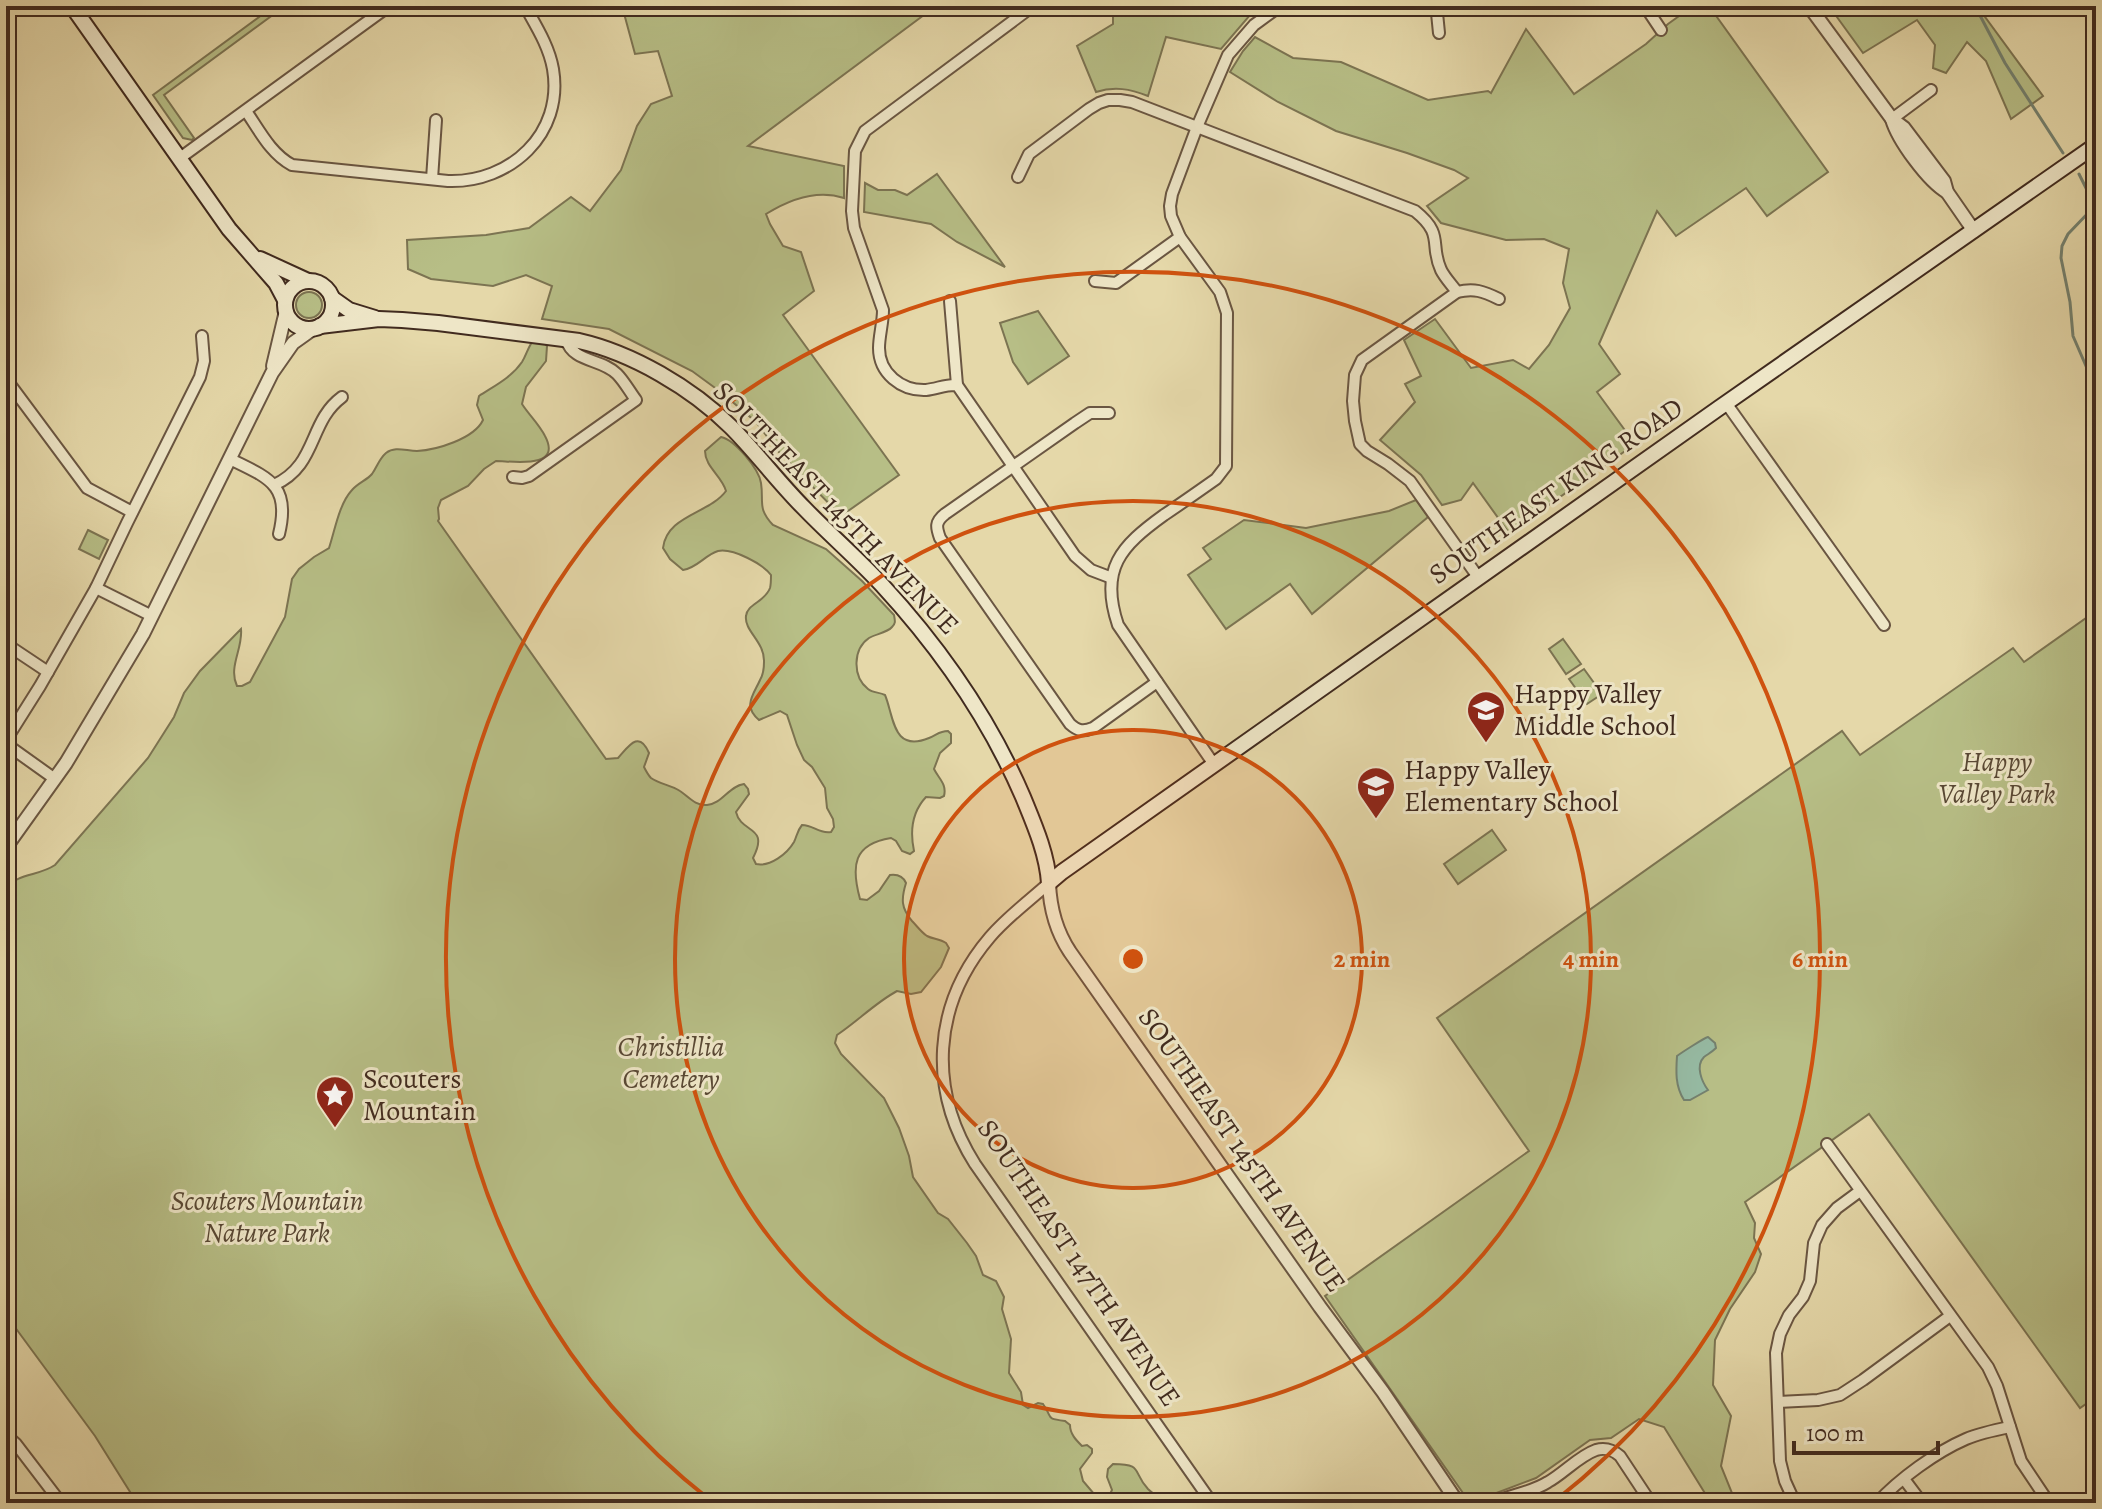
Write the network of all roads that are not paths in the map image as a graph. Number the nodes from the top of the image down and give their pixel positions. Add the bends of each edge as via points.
1 (72, 6) edge
2 (389, 6) edge
3 (525, 6) edge
4 (1033, 6) edge
5 (1280, 6) edge
6 (1433, 6) edge
7 (1645, 6) edge
8 (1809, 6) edge
9 (1661, 30) dead end
10 (1439, 33) dead end
11 (1931, 90) dead end
12 (246, 111) junction
13 (1892, 119) junction
14 (436, 120) dead end
15 (1197, 127) junction
16 (2096, 145) edge
17 (180, 158) junction
18 (1018, 177) dead end
19 (432, 179) junction
20 (1974, 231) junction
21 (1180, 237) junction
22 (252, 256) junction
23 (308, 281) junction
24 (1095, 281) dead end
25 (1457, 292) junction
26 (332, 298) junction
27 (1499, 299) dead end
28 (950, 301) dead end
29 (285, 306) junction
30 (379, 319) junction
31 (317, 327) junction
32 (202, 336) dead end
33 (566, 339) junction
34 (272, 373) junction
35 (6, 379) edge
36 (957, 385) junction
37 (342, 397) dead end
38 (1726, 403) junction
39 (1109, 413) dead end
40 (230, 459) junction
41 (1013, 466) junction
42 (513, 477) dead end
43 (274, 485) junction
44 (132, 512) junction
45 (279, 534) dead end
46 (1478, 577) junction
47 (1112, 578) junction
48 (96, 588) junction
49 (152, 616) junction
50 (1884, 625) dead end
51 (6, 644) edge
52 (48, 672) junction
53 (1157, 682) junction
54 (6, 742) edge
55 (1213, 763) junction
56 (55, 779) junction
57 (6, 847) edge
58 (1049, 883) junction
59 (1827, 1144) dead end
60 (1860, 1191) junction
61 (1950, 1316) junction
62 (1778, 1402) junction
63 (2010, 1427) junction
64 (6, 1435) edge
65 (1904, 1479) junction
66 (61, 1503) edge
67 (1212, 1503) edge
68 (1458, 1503) edge
69 (1494, 1503) edge
70 (1651, 1503) edge
71 (1795, 1503) edge
72 (1877, 1503) edge
73 (1922, 1503) edge
74 (2049, 1503) edge

1 - 17 main road
2 - 12 street
3 - 19 street via 553,68 553,103 540,133 520,158 496,173 462,181
4 - 36 street via 865,131 855,151 854,228 883,310 879,347 887,373 908,388
5 - 15 street via 1254,25 1228,55
6 - 10 street
7 - 9 street
8 - 13 street
11 - 13 street
12 - 17 street
12 - 19 street via 274,151 292,165
13 - 20 street via 1896,133
14 - 19 street
15 - 18 street via 1132,102 1099,103 1029,154
15 - 21 street via 1170,206
15 - 25 street via 1415,211 1432,229 1441,269
16 - 20 main road, SOUTHEAST KING ROAD
17 - 22 main road
20 - 38 main road, SOUTHEAST KING ROAD
21 - 24 street via 1116,283
21 - 47 street via 1220,292 1227,313 1227,460 1216,479 1133,539
22 - 23 main road
22 - 29 main road via 276,283
23 - 26 main road, SOUTHEAST 145TH AVENUE via 325,286
23 - 29 main road via 293,287
25 - 27 street via 1469,289
25 - 46 street via 1362,360 1353,401 1360,444 1410,481
26 - 30 main road, SOUTHEAST 145TH AVENUE via 349,310
26 - 31 main road via 331,315
28 - 36 street
29 - 31 main road via 298,326
29 - 34 street
30 - 31 main road, SOUTHEAST 145TH AVENUE
30 - 33 main road, SOUTHEAST 145TH AVENUE
31 - 34 street via 293,343
32 - 44 street via 200,377
33 - 42 street via 573,353 617,374 636,400 529,476
33 - 58 main road, SOUTHEAST 145TH AVENUE via 624,356 703,402 881,584 949,666 991,732 1028,809
34 - 40 street
35 - 44 street via 87,488
36 - 41 street
37 - 43 street via 329,407 300,466
38 - 46 main road, SOUTHEAST KING ROAD
38 - 50 street
39 - 41 street via 1090,413
40 - 43 street
40 - 49 street
41 - 47 street via 1082,564
41 - 53 street via 938,520 940,538 1076,730 1093,728
43 - 45 street via 284,508
44 - 48 street
46 - 55 main road, SOUTHEAST KING ROAD
47 - 53 street via 1118,625
48 - 49 street
48 - 52 street
49 - 56 street
51 - 52 street
52 - 54 street
53 - 55 street
54 - 56 street
55 - 58 main road, SOUTHEAST KING ROAD
56 - 57 street
58 - 67 street, SOUTHEAST 147TH AVENUE via 990,938 958,988 943,1056 950,1113 975,1164
58 - 68 street, SOUTHEAST 145TH AVENUE via 1053,915 1066,946
59 - 60 street
60 - 61 street
60 - 62 street via 1837,1208 1814,1243 1810,1281 1780,1334
61 - 62 street via 1840,1395
61 - 63 street via 1988,1367
62 - 71 street via 1780,1461
63 - 65 street via 1964,1440
63 - 74 street via 2021,1461
64 - 66 street
65 - 72 street
65 - 73 street
69 - 70 street via 1539,1487 1593,1451 1606,1449 1620,1456

